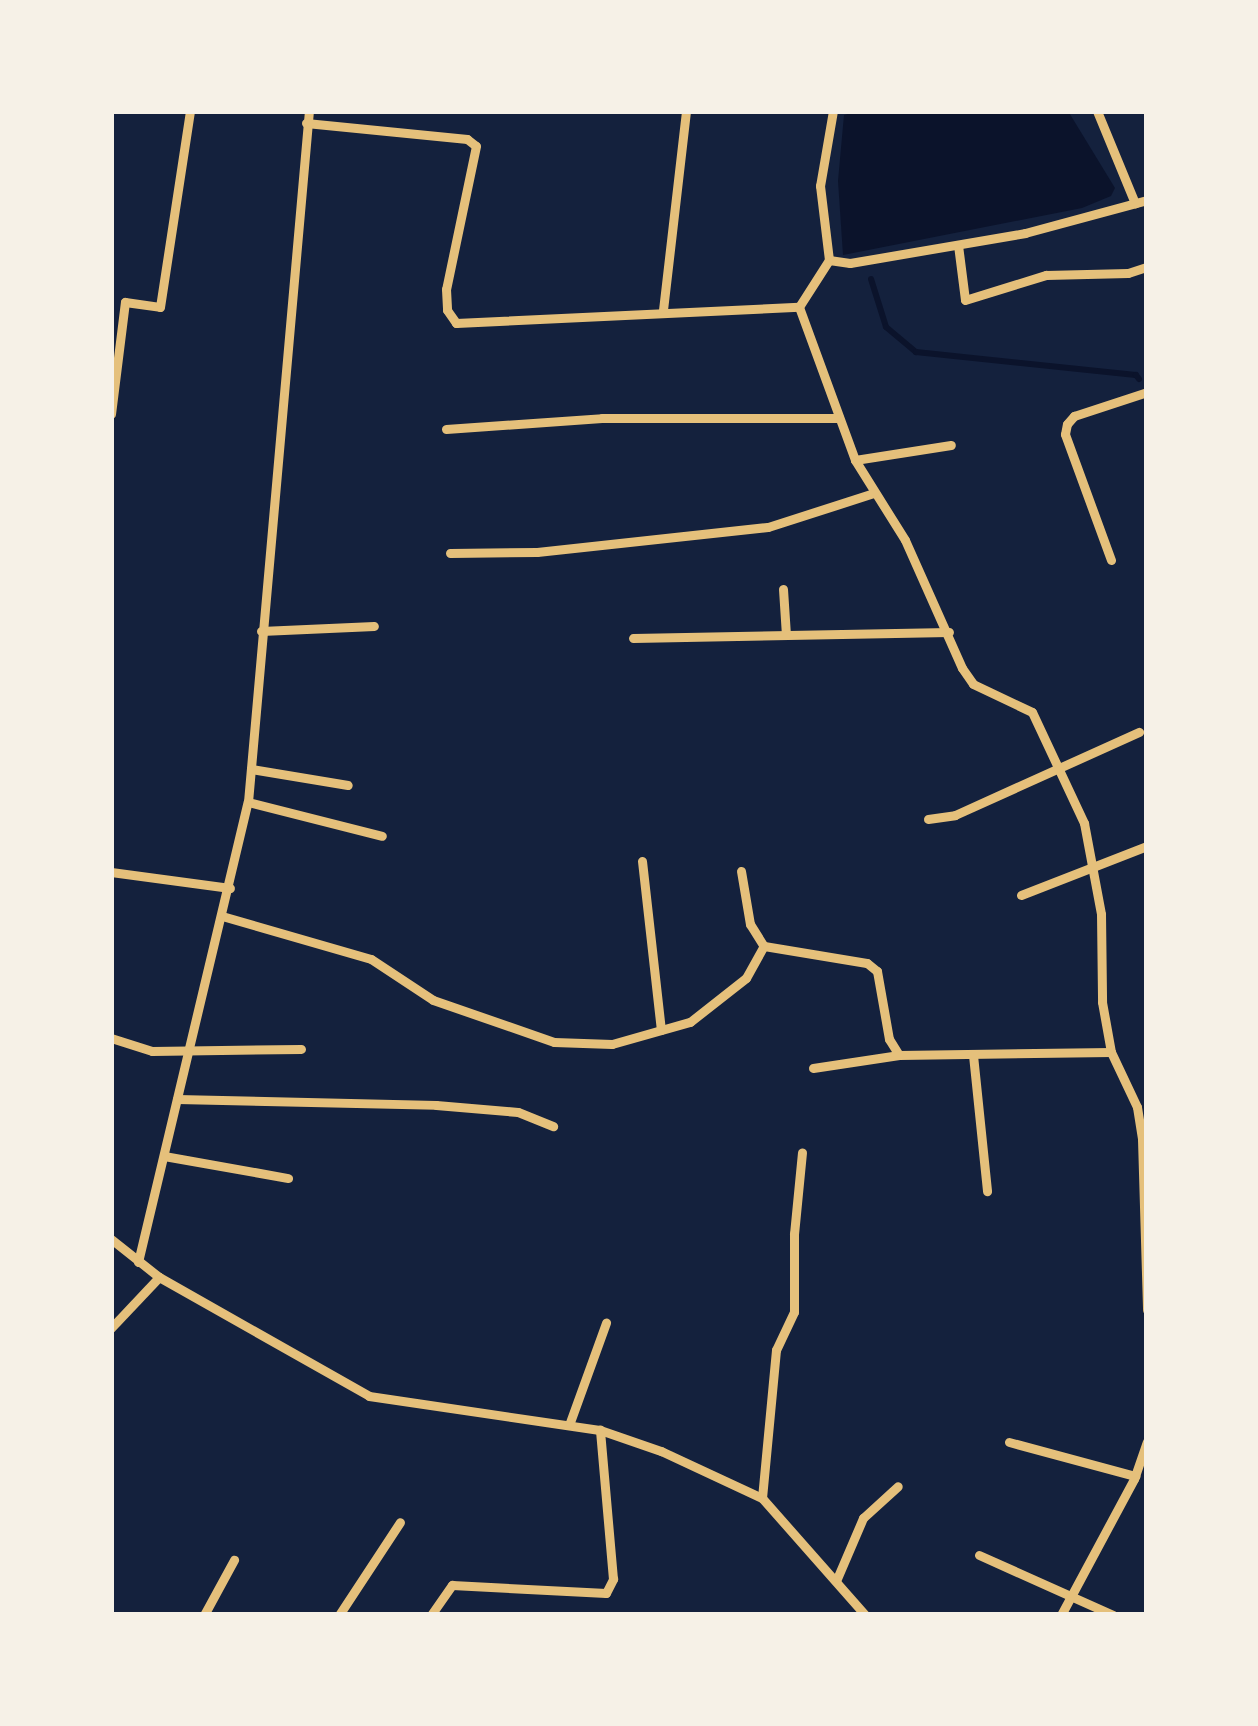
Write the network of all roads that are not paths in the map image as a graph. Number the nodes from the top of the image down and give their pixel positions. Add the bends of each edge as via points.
1 (190, 111) edge
2 (686, 111) edge
3 (833, 111) edge
4 (1097, 111) edge
5 (308, 117) edge
6 (1141, 202) edge
7 (958, 245) junction
8 (829, 260) junction
9 (1147, 267) edge
10 (800, 307) junction
11 (663, 310) junction
12 (1147, 392) edge
13 (111, 414) edge
14 (839, 418) junction
15 (446, 429) dead end
16 (951, 445) dead end
17 (855, 460) junction
18 (874, 493) junction
19 (450, 553) dead end
20 (1111, 560) dead end
21 (783, 589) dead end
22 (374, 626) dead end
23 (261, 632) junction
24 (949, 632) junction
25 (786, 635) junction
26 (633, 638) dead end
27 (1138, 732) dead end
28 (251, 769) junction
29 (1060, 770) junction
30 (348, 785) dead end
31 (248, 802) junction
32 (928, 819) dead end
33 (382, 836) dead end
34 (1147, 846) edge
35 (642, 861) dead end
36 (1093, 870) junction
37 (741, 871) dead end
38 (111, 872) edge
39 (230, 888) junction
40 (1021, 895) dead end
41 (222, 916) junction
42 (764, 946) junction
43 (661, 1030) junction
44 (111, 1038) edge
45 (302, 1049) dead end
46 (188, 1051) junction
47 (1112, 1052) junction
48 (899, 1055) junction
49 (973, 1055) junction
50 (813, 1068) dead end
51 (177, 1100) junction
52 (553, 1126) dead end
53 (802, 1152) dead end
54 (164, 1156) junction
55 (1144, 1159) edge
56 (288, 1178) dead end
57 (987, 1191) dead end
58 (111, 1239) edge
59 (138, 1262) junction
60 (1145, 1274) edge
61 (159, 1277) junction
62 (1147, 1310) edge
63 (606, 1323) dead end
64 (111, 1328) edge
65 (569, 1425) junction
66 (600, 1430) junction
67 (1009, 1442) dead end
68 (1147, 1442) edge
69 (1135, 1476) junction
70 (898, 1486) dead end
71 (762, 1498) junction
72 (400, 1522) dead end
73 (979, 1555) dead end
74 (234, 1560) dead end
75 (836, 1582) junction
76 (1073, 1597) junction
77 (204, 1615) edge
78 (339, 1615) edge
79 (431, 1615) edge
80 (865, 1615) edge
81 (1061, 1615) edge
82 (1112, 1615) edge

1 - 13 street via 160,307 124,302
2 - 11 street
3 - 8 street via 820,185
4 - 6 street
5 - 11 street via 476,146 446,289 456,323
5 - 23 street
6 - 7 street
7 - 8 street
7 - 9 street via 965,301 1046,275
8 - 10 street
10 - 11 street
10 - 14 street
12 - 20 street via 1067,424
14 - 15 street via 602,418
14 - 17 street
16 - 17 street
17 - 18 street
18 - 19 street via 768,526 537,552
18 - 24 street
21 - 25 street
22 - 23 street
23 - 28 street
24 - 25 street
24 - 29 street via 973,684 1032,712
25 - 26 street
27 - 29 street
28 - 30 street
28 - 31 street
29 - 32 street
29 - 36 street via 1084,823
31 - 33 street
31 - 39 street
34 - 36 street
35 - 43 street
36 - 40 street
36 - 47 street
37 - 42 street via 750,924
38 - 39 street
39 - 41 street
41 - 43 street via 371,958 434,1000 554,1042 612,1044
41 - 46 street
42 - 43 street via 746,978 690,1022
42 - 48 street via 878,970
44 - 46 street
45 - 46 street
46 - 51 street
47 - 49 street
47 - 55 street via 1137,1107
48 - 49 street
48 - 50 street
49 - 57 street
51 - 52 street via 436,1105 518,1112
51 - 54 street
53 - 71 street via 794,1312 776,1350
54 - 56 street
54 - 59 street
55 - 60 street
58 - 59 street
59 - 61 street
60 - 62 street
61 - 64 street
61 - 65 street via 369,1396
63 - 65 street
65 - 66 street
66 - 71 street
66 - 79 street via 613,1579 606,1593 452,1586
67 - 69 street
68 - 69 street
69 - 76 street
70 - 75 street via 863,1518
71 - 75 street
72 - 78 street
73 - 76 street
74 - 77 street
75 - 80 street
76 - 81 street
76 - 82 street

